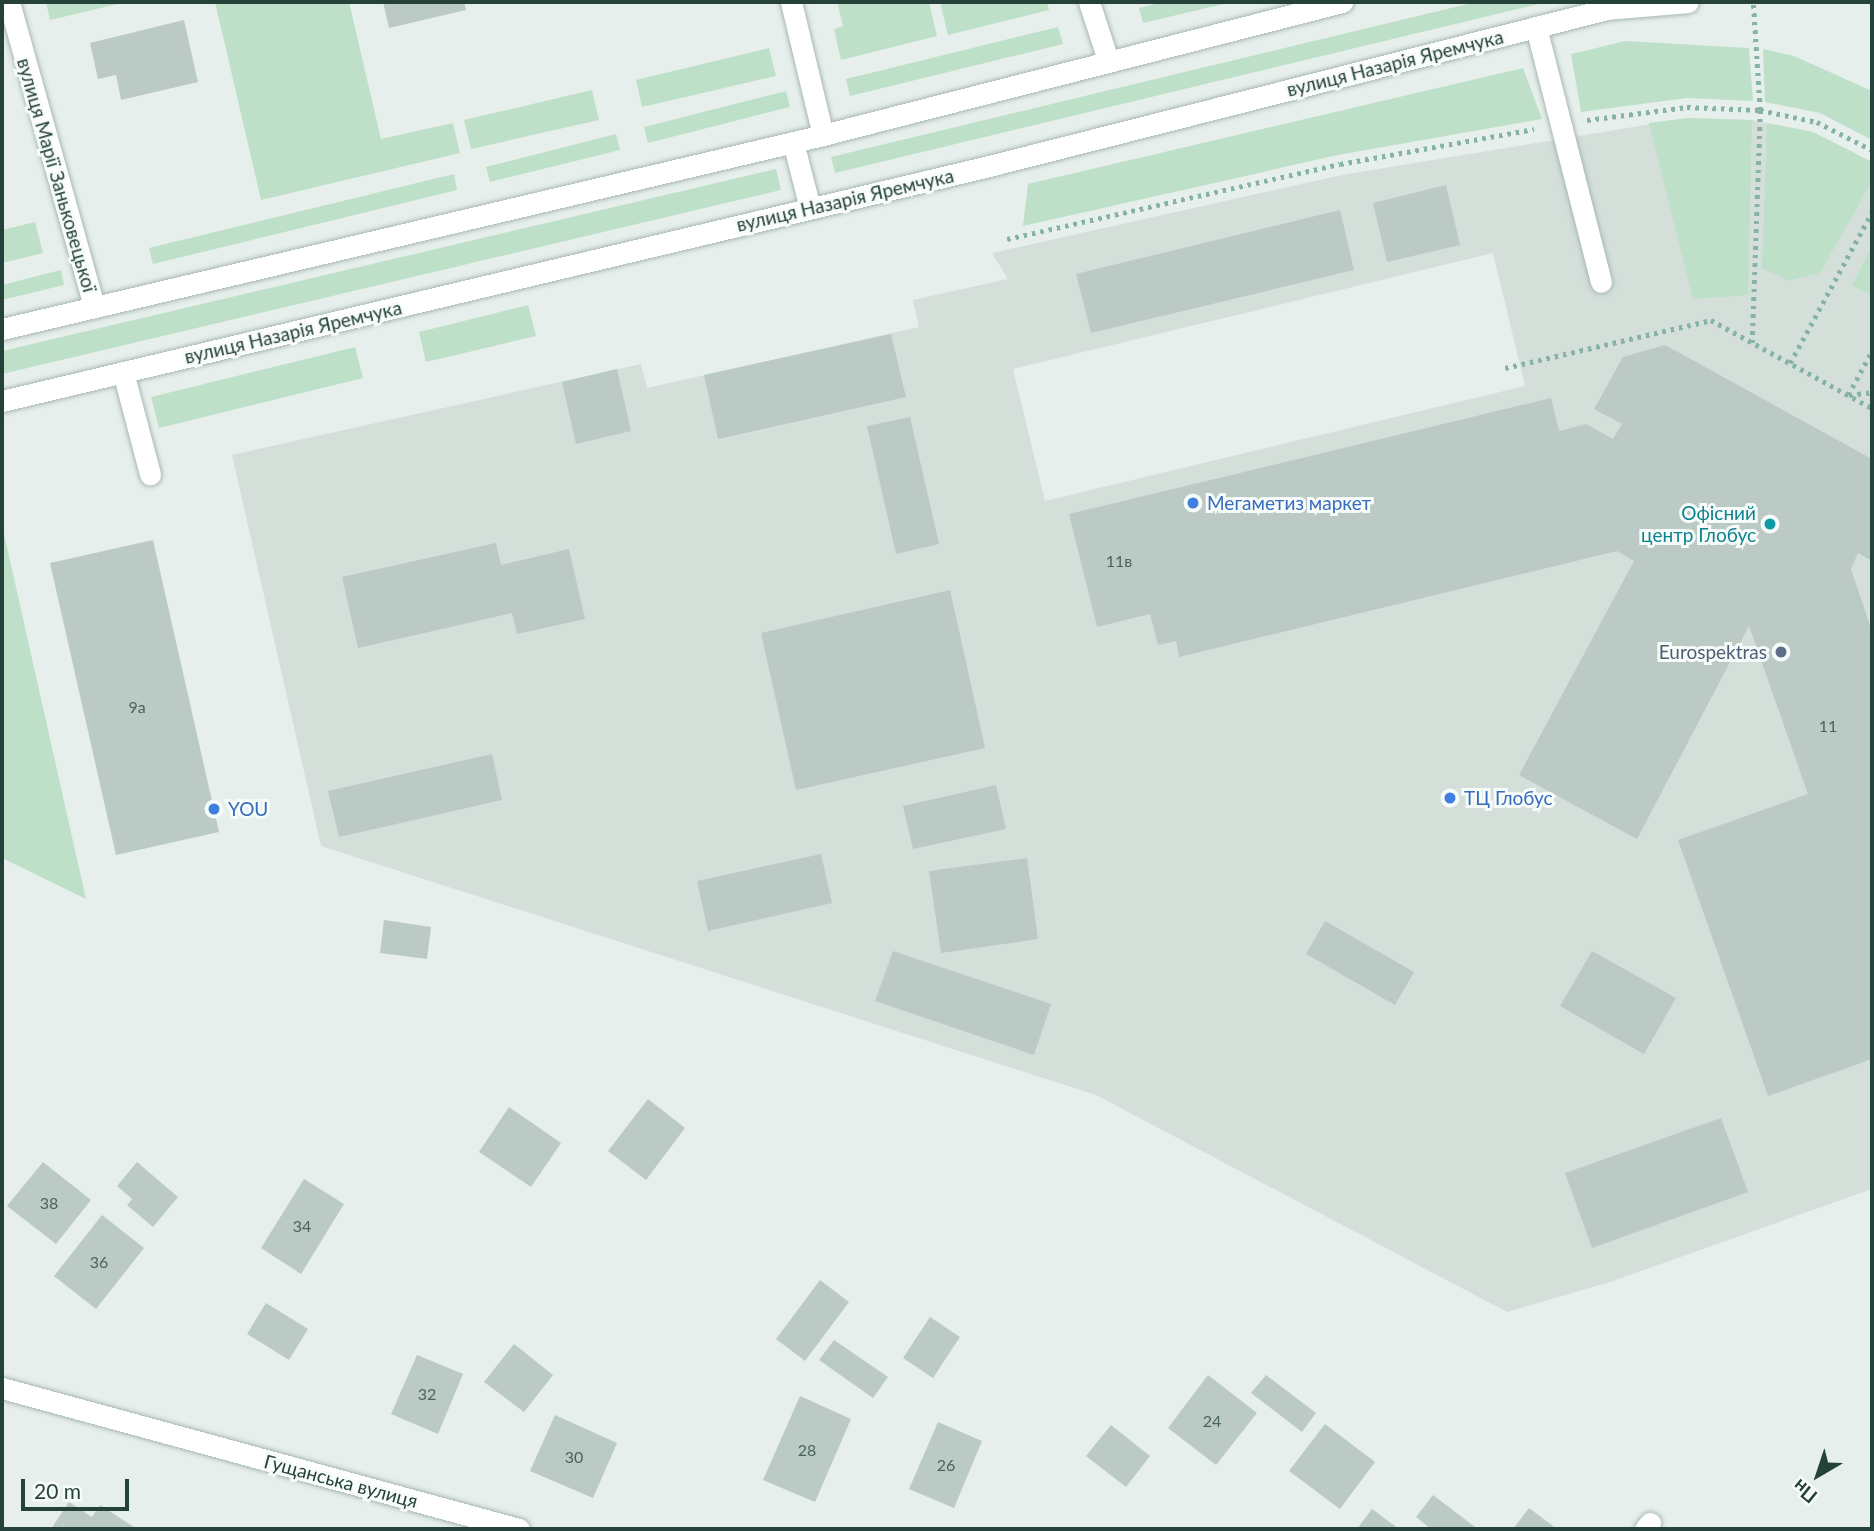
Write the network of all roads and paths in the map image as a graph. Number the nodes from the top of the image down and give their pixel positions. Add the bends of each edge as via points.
1 (9, 2) edge
2 (791, 2) edge
3 (1089, 2) edge
4 (1342, 2) edge
5 (1688, 2) edge
6 (1753, 2) edge
7 (1536, 27) junction
8 (1108, 60) junction
9 (1760, 110) junction
10 (1561, 124) junction
11 (822, 135) junction
12 (793, 142) junction
13 (1872, 150) edge
14 (810, 208) junction
15 (1872, 212) edge
16 (1007, 239) dead end
17 (1601, 282) dead end
18 (94, 307) junction
19 (2, 329) edge
20 (1752, 342) junction
21 (1872, 351) edge
22 (1790, 363) junction
23 (1505, 368) dead end
24 (123, 372) junction
25 (1872, 392) edge
26 (1848, 395) junction
27 (2, 401) edge
28 (1872, 408) edge
29 (150, 474) dead end
30 (2, 1388) edge
31 (519, 1529) edge

1 - 18 street, вулиця Марії Заньковецької
2 - 11 street
3 - 8 street
4 - 8 street
5 - 7 street, вулиця Назарія Яремчука via 1606,9
6 - 9 path
7 - 10 street
7 - 14 street, вулиця Назарія Яремчука
8 - 11 street
9 - 10 path via 1687,107
9 - 13 path via 1817,122
9 - 20 path
10 - 16 path via 1340,164
10 - 17 street
11 - 12 street
12 - 14 street
12 - 18 street
14 - 24 street, вулиця Назарія Яремчука
15 - 22 path
18 - 19 street
20 - 22 path
20 - 23 path via 1711,320
21 - 26 path
22 - 26 path
24 - 27 street, вулиця Назарія Яремчука
24 - 29 street
25 - 26 path
26 - 28 path
30 - 31 street, Гущанська вулиця

